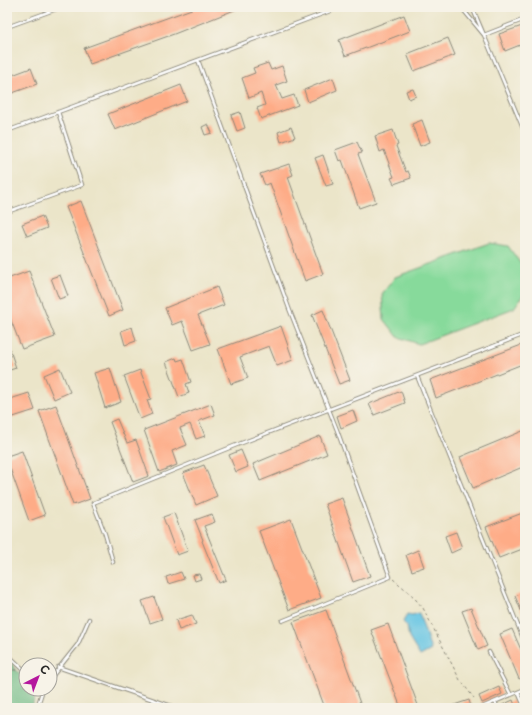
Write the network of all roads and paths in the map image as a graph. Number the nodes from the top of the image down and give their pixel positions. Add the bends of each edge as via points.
1 (62, 7) edge
2 (341, 7) edge
3 (461, 7) edge
4 (472, 7) edge
5 (525, 19) edge
6 (7, 27) edge
7 (484, 35) junction
8 (198, 60) junction
9 (58, 112) junction
10 (7, 131) edge
11 (525, 131) edge
12 (7, 212) edge
13 (525, 334) edge
14 (417, 376) junction
15 (329, 410) junction
16 (113, 562) dead end
17 (390, 577) junction
18 (89, 619) dead end
19 (282, 621) dead end
20 (525, 643) edge
21 (489, 652) dead end
22 (7, 654) edge
23 (18, 664) edge
24 (58, 667) joint
25 (525, 689) edge
26 (518, 692) junction
27 (511, 695) junction
28 (40, 697) edge
29 (474, 698) dead end
30 (495, 702) junction
31 (37, 708) edge
32 (177, 708) edge
33 (480, 708) edge
34 (498, 708) edge
35 (525, 708) edge

1 - 6 lane
2 - 8 lane
3 - 7 lane
4 - 7 lane
5 - 7 lane
7 - 11 lane
8 - 9 lane
8 - 15 lane
9 - 10 lane
9 - 12 lane via 82,185
13 - 14 lane
14 - 15 lane
14 - 20 lane
15 - 16 lane via 93,504
15 - 17 lane
17 - 19 lane
17 - 29 path via 423,608 460,680
18 - 24 lane via 78,644
21 - 27 lane
22 - 23 lane
24 - 32 lane
25 - 26 lane
26 - 27 lane
26 - 35 lane
27 - 30 lane
28 - 31 lane
30 - 33 lane
30 - 34 lane

